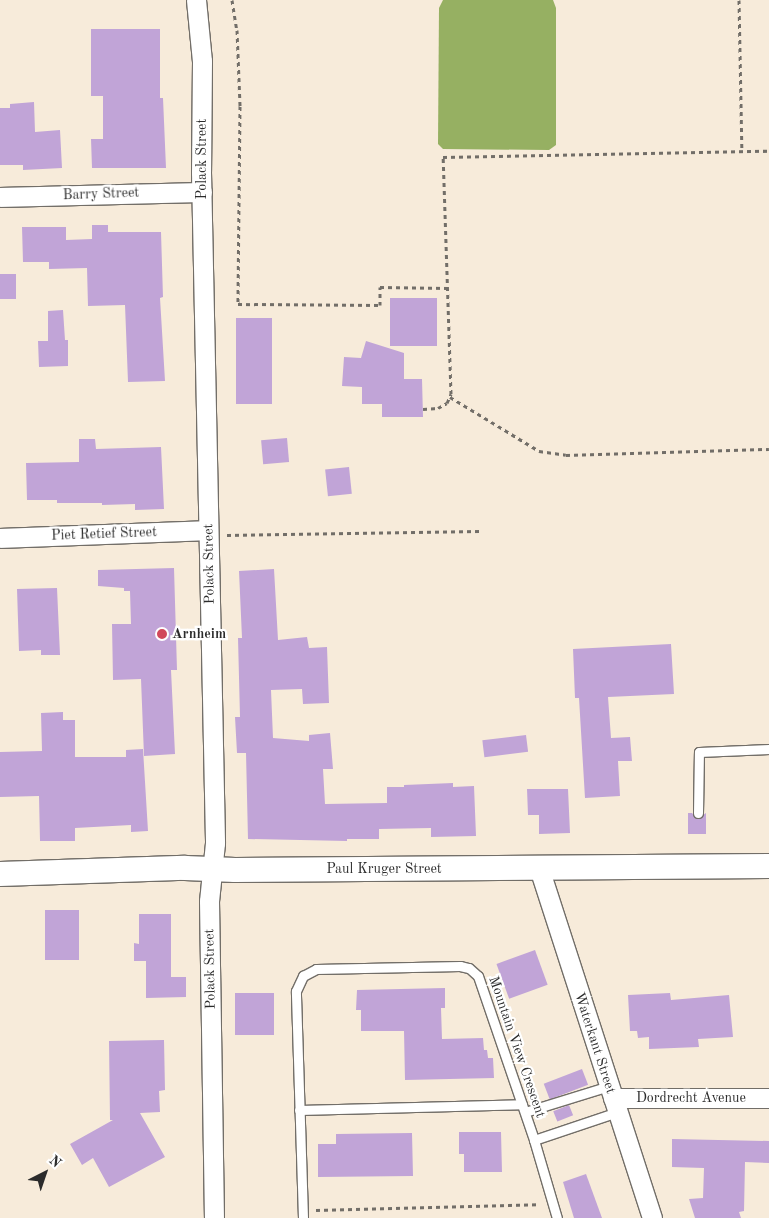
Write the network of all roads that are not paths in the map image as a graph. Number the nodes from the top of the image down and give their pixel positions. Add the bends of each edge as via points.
1 (196, 0) edge
2 (202, 192) junction
3 (0, 196) edge
4 (209, 533) junction
5 (0, 538) edge
6 (769, 749) edge
7 (698, 813) dead end
8 (769, 866) edge
9 (539, 868) junction
10 (212, 869) junction
11 (0, 874) edge
12 (769, 1098) edge
13 (613, 1099) junction
14 (524, 1108) junction
15 (299, 1110) junction
16 (534, 1140) junction
17 (302, 1214) edge
18 (214, 1218) edge
19 (557, 1218) edge
20 (652, 1218) edge

1 - 2 street, Polack Street via 202,61
2 - 3 street, Barry Street
2 - 4 street, Polack Street
4 - 5 street, Piet Retief Street
4 - 10 street, Polack Street via 215,843
6 - 7 lane via 698,752
8 - 9 street, Paul Kruger Street
9 - 10 street, Paul Kruger Street
9 - 13 street, Waterkant Street
10 - 11 street, Paul Kruger Street
10 - 18 street, Polack Street via 208,901
12 - 13 street, Dordrecht Avenue
13 - 14 lane
13 - 16 lane
13 - 20 street, Waterkant Street
14 - 15 lane
14 - 15 lane, Mountain View Crescent via 480,982 474,971 460,966 345,968 309,972 296,991
14 - 16 lane, Mountain View Crescent
15 - 17 lane, Mountain View Crescent
16 - 19 lane, Mountain View Crescent

